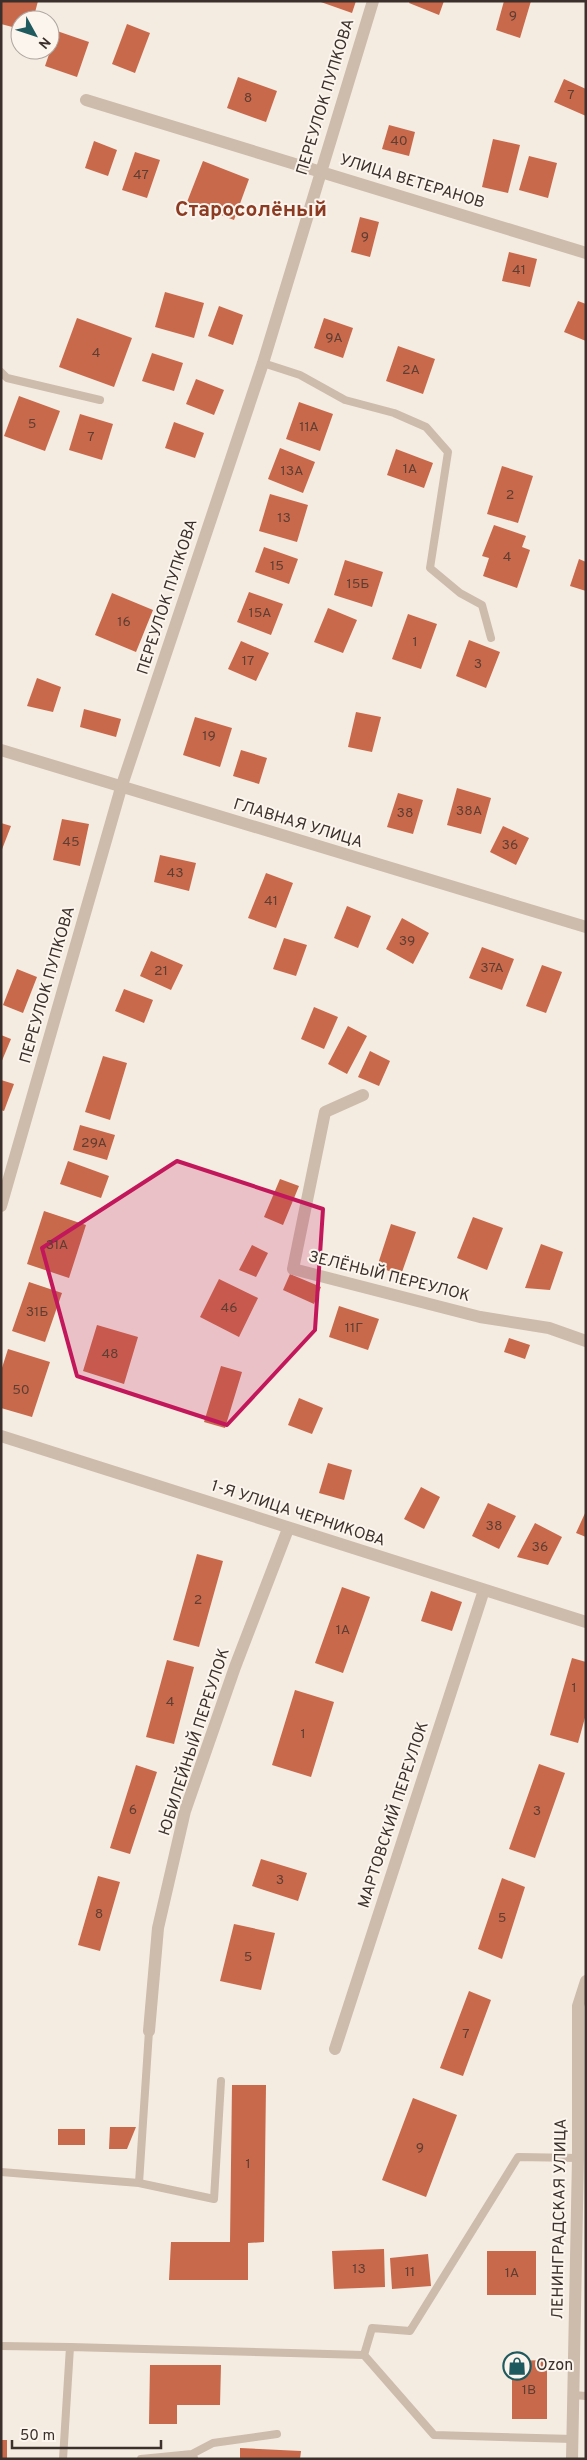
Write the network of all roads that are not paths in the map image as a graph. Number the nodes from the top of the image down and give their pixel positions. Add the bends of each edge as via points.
1 (373, 1) edge
2 (86, 100) dead end
3 (320, 171) junction
4 (586, 252) edge
5 (263, 363) junction
6 (1, 372) edge
7 (100, 400) dead end
8 (491, 638) dead end
9 (1, 750) edge
10 (121, 788) junction
11 (586, 928) edge
12 (363, 1095) dead end
13 (1, 1206) edge
14 (586, 1341) edge
15 (1, 1436) edge
16 (288, 1528) junction
17 (484, 1590) junction
18 (586, 1622) edge
19 (586, 1981) edge
20 (149, 2031) joint
21 (335, 2049) dead end
22 (222, 2082) dead end
23 (578, 2158) junction
24 (1, 2172) edge
25 (581, 2181) edge
26 (139, 2183) junction
27 (1, 2346) edge
28 (70, 2346) junction
29 (364, 2356) junction
30 (573, 2395) junction
31 (586, 2396) edge
32 (277, 2434) dead end
33 (573, 2439) junction
34 (193, 2457) edge
35 (63, 2459) edge
36 (141, 2459) edge
37 (572, 2459) edge

1 - 3 street, ПЕРЕУЛОК ПУПКОВА
2 - 3 street, УЛИЦА ВЕТЕРАНОВ
3 - 4 street, УЛИЦА ВЕТЕРАНОВ
3 - 5 street, ПЕРЕУЛОК ПУПКОВА
5 - 8 lane via 300,375 345,400 394,413 426,427 448,452 430,568 460,593 482,605
5 - 10 street, ПЕРЕУЛОК ПУПКОВА
6 - 7 lane via 7,378
9 - 10 street, ГЛАВНАЯ УЛИЦА
10 - 11 street, ГЛАВНАЯ УЛИЦА
10 - 13 street, ПЕРЕУЛОК ПУПКОВА
12 - 14 street, ЗЕЛЁНЫЙ ПЕРЕУЛОК via 325,1112 293,1269 480,1317 549,1328
15 - 16 street, 1-Я УЛИЦА ЧЕРНИКОВА
16 - 17 street, 1-Я УЛИЦА ЧЕРНИКОВА
16 - 20 street, ЮБИЛЕЙНЫЙ ПЕРЕУЛОК via 185,1811 158,1928
17 - 18 street, 1-Я УЛИЦА ЧЕРНИКОВА
17 - 21 street, МАРТОВСКИЙ ПЕРЕУЛОК
19 - 23 street, ЛЕНИНГРАДСКАЯ УЛИЦА via 578,2006
20 - 26 lane
22 - 26 lane via 214,2199
23 - 25 street, ЛЕНИНГРАДСКАЯ УЛИЦА
23 - 29 lane via 518,2157 410,2331 372,2328
24 - 26 lane
25 - 30 street, ЛЕНИНГРАДСКАЯ УЛИЦА
27 - 28 lane
28 - 29 lane
28 - 35 lane
29 - 33 lane via 434,2435
30 - 31 lane
30 - 33 street, ЛЕНИНГРАДСКАЯ УЛИЦА
32 - 34 lane via 213,2443
33 - 37 street, ЛЕНИНГРАДСКАЯ УЛИЦА
34 - 36 lane

